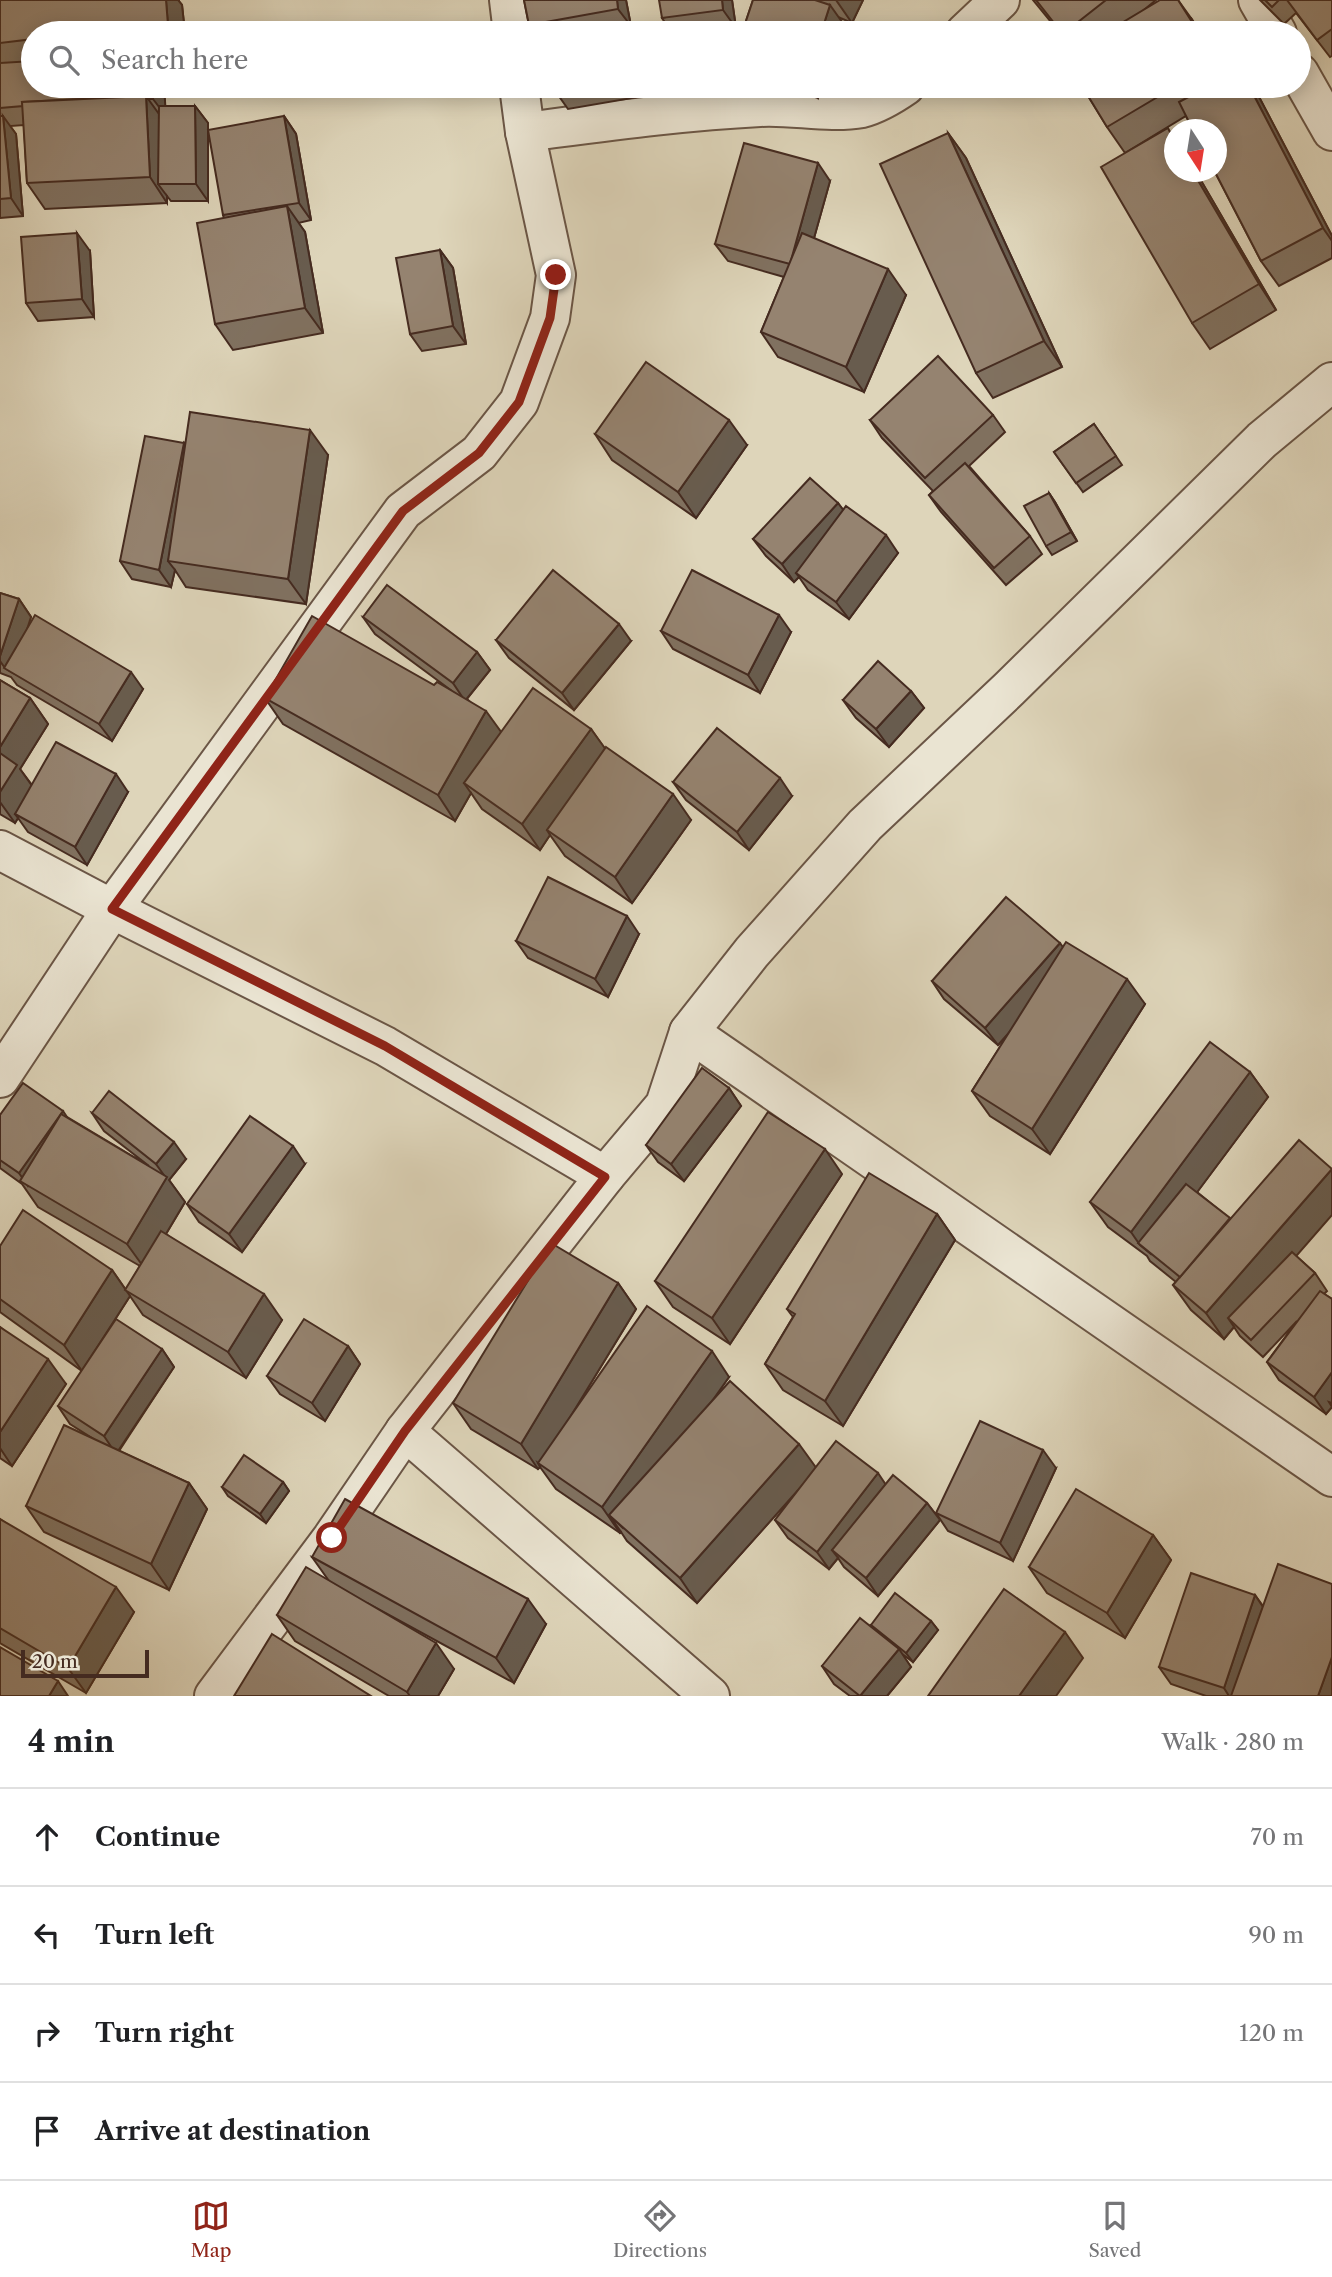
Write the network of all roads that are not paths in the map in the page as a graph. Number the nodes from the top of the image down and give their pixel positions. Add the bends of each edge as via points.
1 (509, 0) edge
2 (1000, 0) edge
3 (1258, 0) edge
4 (512, 21) edge
5 (978, 21) edge
6 (1270, 21) edge
7 (1311, 93) edge
8 (521, 98) edge
9 (887, 98) edge
10 (1332, 131) edge
11 (525, 132) junction
12 (1332, 382) edge
13 (0, 850) edge
14 (112, 909) junction
15 (690, 1032) junction
16 (0, 1078) edge
17 (605, 1177) junction
18 (405, 1431) junction
19 (1332, 1477) edge
20 (214, 1696) edge
21 (710, 1696) edge

1 - 4 street
2 - 5 street
3 - 6 street
7 - 10 street
8 - 11 street
9 - 11 street via 864,107 674,113
11 - 14 street via 556,275 550,318 519,402 479,453 403,511
12 - 15 street via 1262,440 865,825 752,952
13 - 14 street
14 - 16 street
14 - 17 street via 385,1046
15 - 17 street via 665,1105
15 - 19 street
17 - 18 street
18 - 20 street
18 - 21 street

